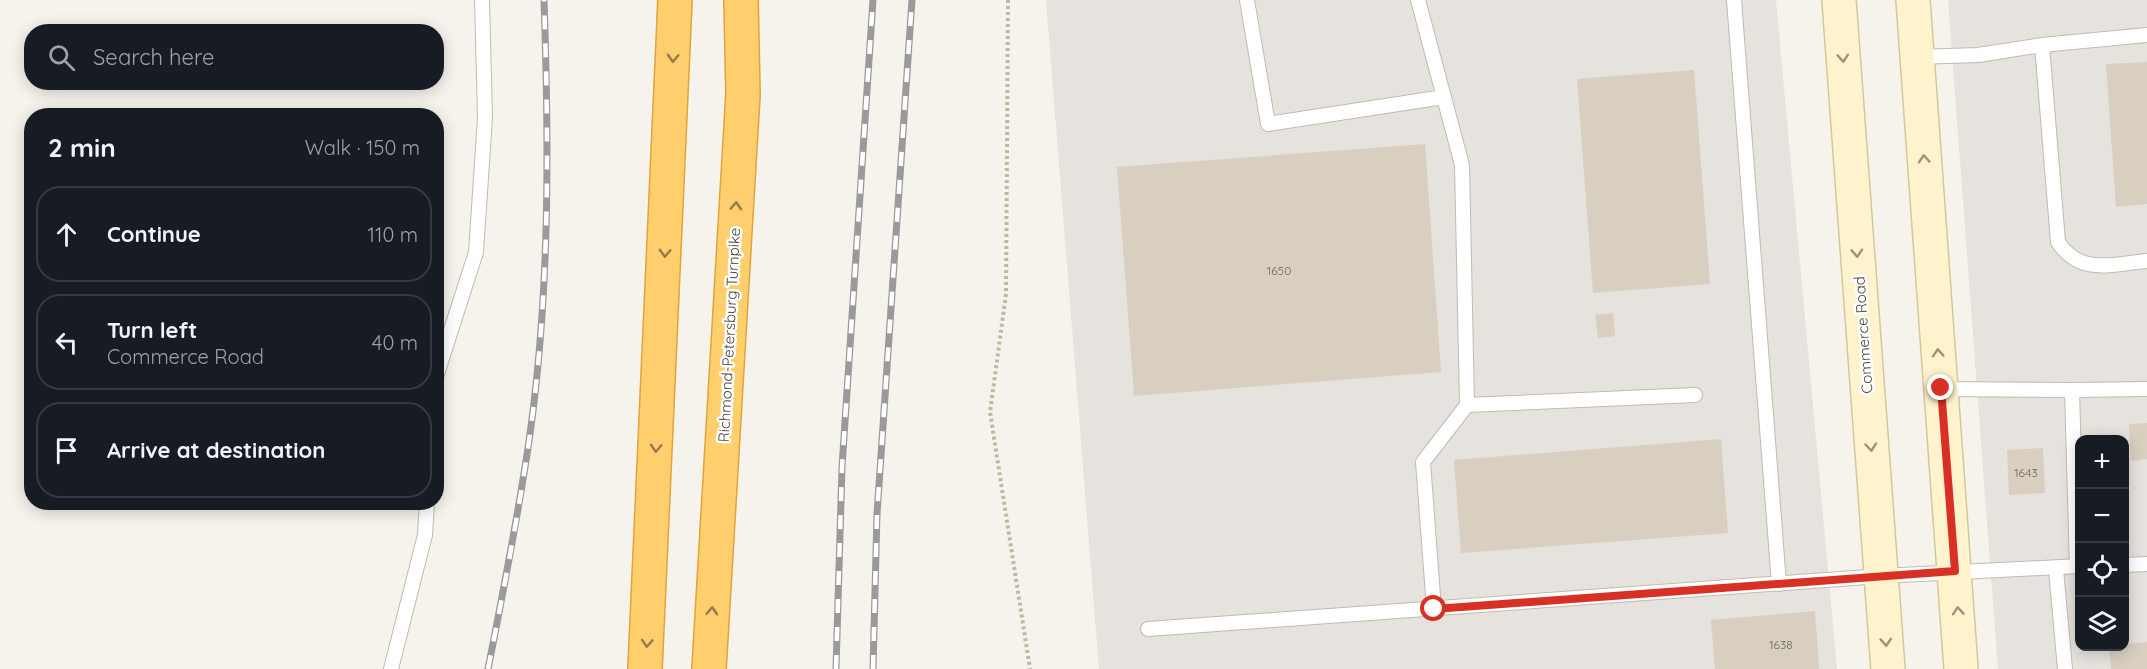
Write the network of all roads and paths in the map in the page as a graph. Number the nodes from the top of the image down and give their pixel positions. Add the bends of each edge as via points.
1 (482, 0) edge
2 (675, 0) edge
3 (741, 0) edge
4 (1008, 0) edge
5 (1247, 0) edge
6 (1418, 0) edge
7 (1734, 0) edge
8 (1839, 0) edge
9 (1913, 0) edge
10 (2147, 35) edge
11 (2042, 45) junction
12 (1917, 57) junction
13 (1444, 97) junction
14 (2147, 261) edge
15 (444, 352) edge
16 (1941, 388) junction
17 (2147, 389) edge
18 (2072, 390) junction
19 (1695, 395) dead end
20 (1467, 405) junction
21 (427, 510) edge
22 (2077, 543) edge
23 (2147, 564) edge
24 (2129, 565) edge
25 (2075, 566) edge
26 (2056, 569) junction
27 (1955, 571) junction
28 (1881, 576) junction
29 (1779, 584) junction
30 (1434, 609) junction
31 (1148, 629) dead end
32 (391, 669) edge
33 (645, 669) edge
34 (709, 669) edge
35 (1030, 669) edge
36 (1888, 669) edge
37 (1961, 669) edge
38 (2065, 669) edge

1 - 15 lane via 485,118 476,252
2 -> 33 highway
34 -> 3 highway, Richmond-Petersburg Turnpike via 743,94
4 - 35 path via 1006,294 990,412
5 - 13 lane via 1268,124
6 - 13 lane
7 - 29 lane
8 -> 28 main road, Commerce Road
9 - 12 main road
10 - 11 lane
11 - 12 lane via 1978,55
11 - 14 lane via 2058,242 2074,261 2085,266
16 -> 12 main road
13 - 20 lane via 1462,165
16 - 18 lane
16 - 27 main road
17 - 18 lane
18 - 22 lane
19 - 20 lane
20 - 30 lane via 1423,462
21 - 32 lane via 425,535
23 - 24 lane
25 - 26 lane
26 - 27 lane
26 - 38 lane
27 - 28 lane
37 -> 27 main road
28 - 29 lane
28 -> 36 main road, Commerce Road
29 - 30 lane
30 - 31 lane

